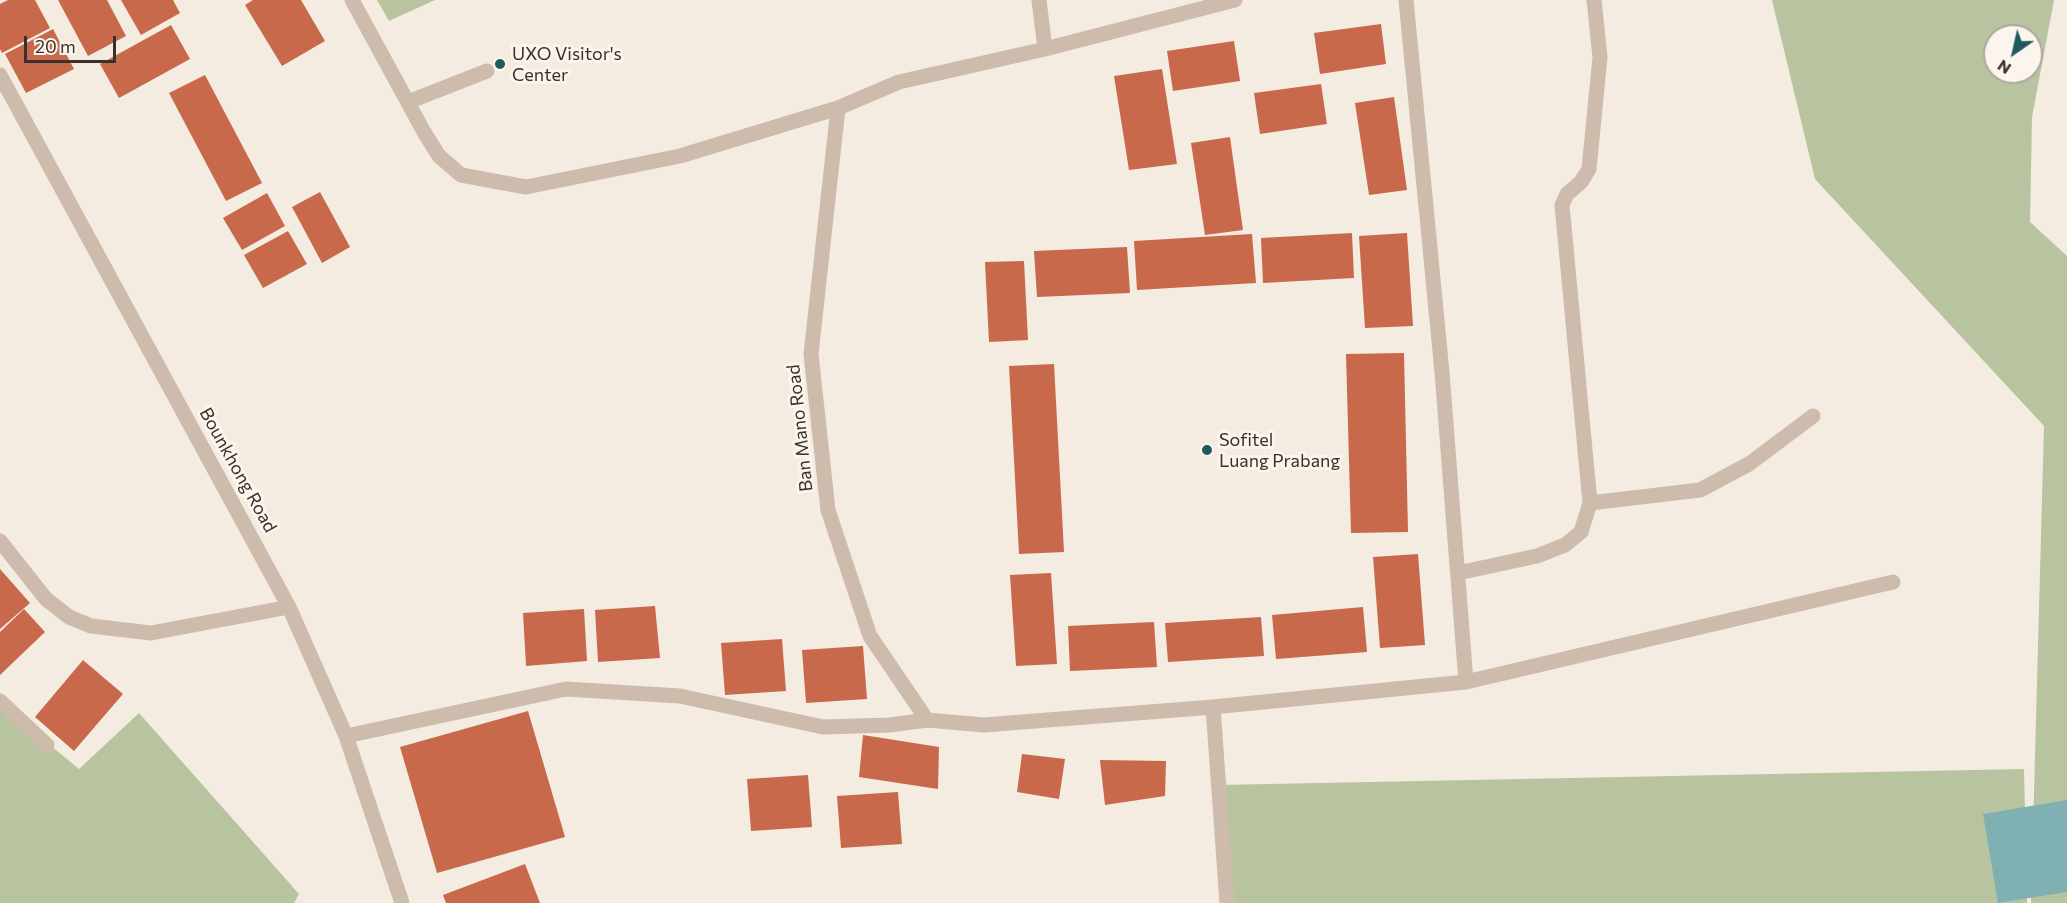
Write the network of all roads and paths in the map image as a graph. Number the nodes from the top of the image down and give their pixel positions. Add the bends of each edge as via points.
1 (352, 0) edge
2 (1039, 0) edge
3 (1235, 0) edge
4 (1407, 0) edge
5 (1594, 0) edge
6 (1045, 50) junction
7 (487, 71) dead end
8 (0, 75) edge
9 (408, 102) junction
10 (838, 108) junction
11 (1813, 416) dead end
12 (1590, 502) junction
13 (0, 541) edge
14 (1458, 573) junction
15 (1893, 582) dead end
16 (289, 607) junction
17 (1466, 682) junction
18 (0, 701) edge
19 (1213, 707) junction
20 (927, 720) junction
21 (346, 735) junction
22 (47, 745) dead end
23 (402, 903) edge
24 (1227, 903) edge

1 - 9 street
2 - 6 street
3 - 6 street
4 - 14 street
5 - 12 street via 1600,57 1589,169 1562,205
6 - 10 street via 899,82
7 - 9 street
8 - 16 street, Bounkhong Road
9 - 10 street via 439,156 460,175 526,187 680,156
10 - 20 street, Ban Mano Road via 812,354 828,510 870,636
11 - 12 street via 1749,464 1700,490
12 - 14 street via 1581,532 1564,545 1537,556
13 - 16 street via 46,599 69,617 91,626 151,633
14 - 17 street
15 - 17 street
16 - 21 street, Bounkhong Road
17 - 19 street
18 - 22 street
19 - 20 street via 984,725
19 - 24 street
20 - 21 street via 823,728 680,696 566,689
21 - 23 street, Bounkhong Road

